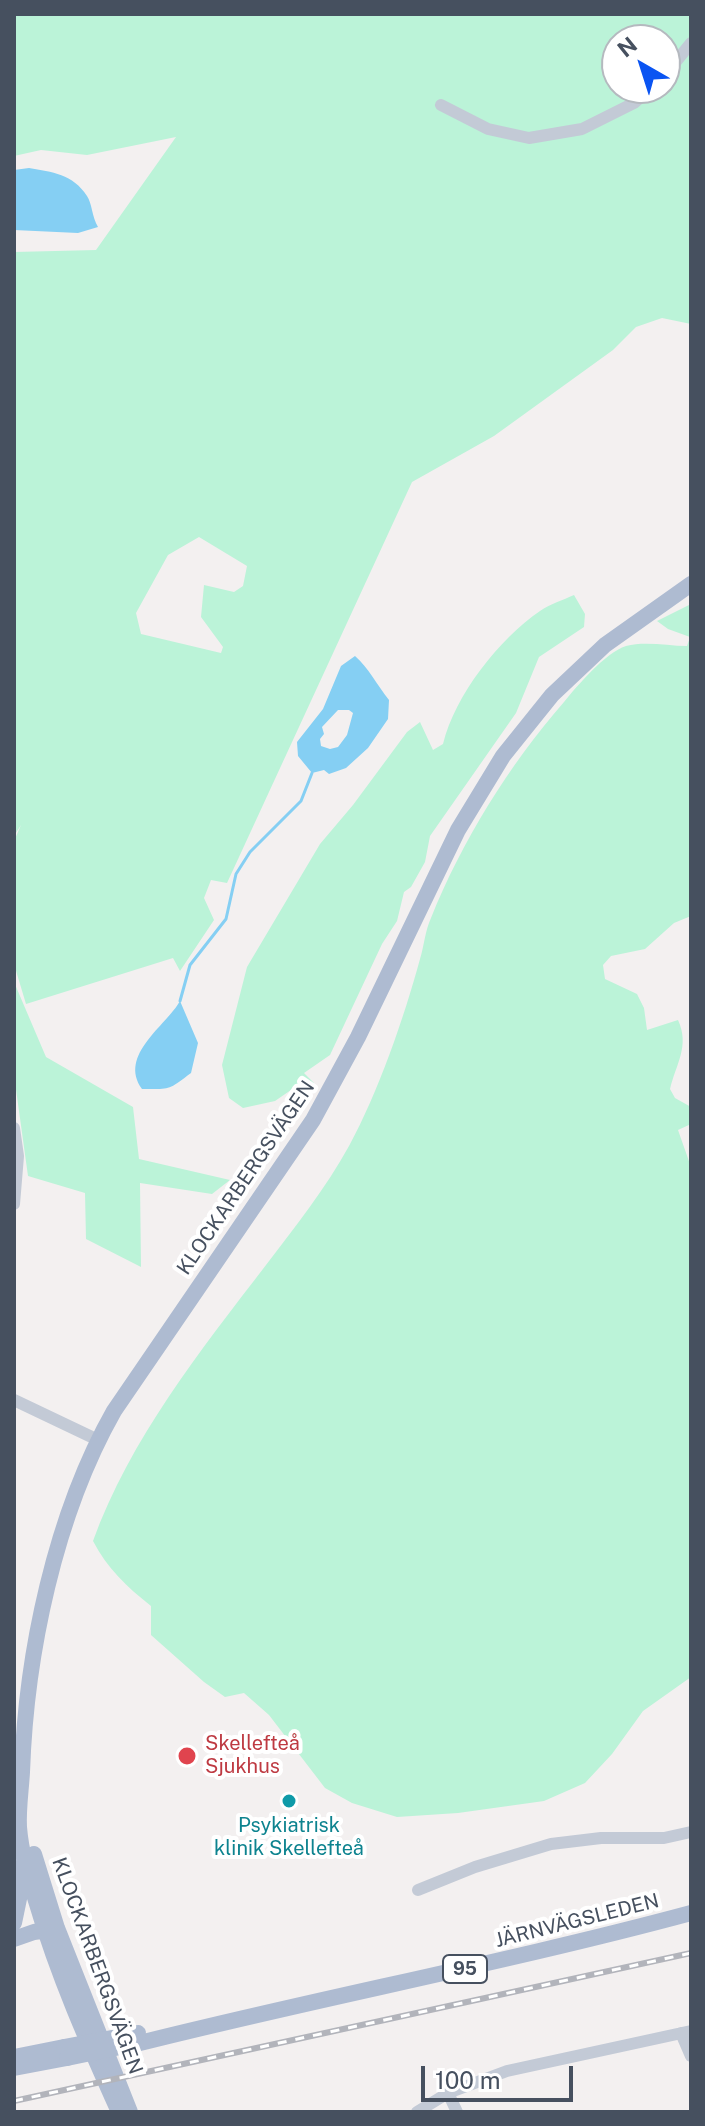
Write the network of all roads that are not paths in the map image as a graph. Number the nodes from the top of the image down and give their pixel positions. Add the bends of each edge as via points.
1 (632, 104) edge
2 (441, 105) dead end
3 (691, 584) edge
4 (14, 1128) edge
5 (14, 1204) edge
6 (14, 1400) edge
7 (98, 1440) junction
8 (18, 1753) edge
9 (21, 1785) junction
10 (19, 1825) junction
11 (691, 1832) edge
12 (418, 1890) dead end
13 (691, 1913) edge
14 (14, 1923) edge
15 (51, 1930) junction
16 (14, 1939) edge
17 (14, 1948) edge
18 (686, 2032) edge
19 (66, 2052) junction
20 (691, 2056) edge
21 (14, 2057) edge
22 (14, 2068) edge
23 (448, 2093) junction
24 (119, 2112) edge
25 (130, 2112) edge
26 (417, 2112) edge
27 (457, 2112) edge

1 - 2 street via 582,129 529,138 488,129
3 - 7 main road, KLOCKARBERGSVÄGEN via 605,645 552,695 503,756 458,830 313,1120
4 - 5 street
6 - 7 street
7 - 8 main road, KLOCKARBERGSVÄGEN via 51,1570
8 - 9 main road, KLOCKARBERGSVÄGEN
9 - 10 main road, KLOCKARBERGSVÄGEN
9 - 15 main road, KLOCKARBERGSVÄGEN
10 - 14 main road via 20,1894
10 - 15 main road, KLOCKARBERGSVÄGEN via 26,1867
11 - 12 street via 551,1844
13 - 19 main road, JÄRNVÄGSLEDEN / 95, bridge via 572,1945
15 - 16 main road
15 - 17 main road
15 - 24 main road, KLOCKARBERGSVÄGEN via 63,1985
15 - 25 main road, KLOCKARBERGSVÄGEN
18 - 20 street
18 - 23 street via 507,2071
19 - 21 main road, JÄRNVÄGSLEDEN / 95
19 - 22 main road, JÄRNVÄGSLEDEN / 95
23 - 26 street
23 - 27 street

